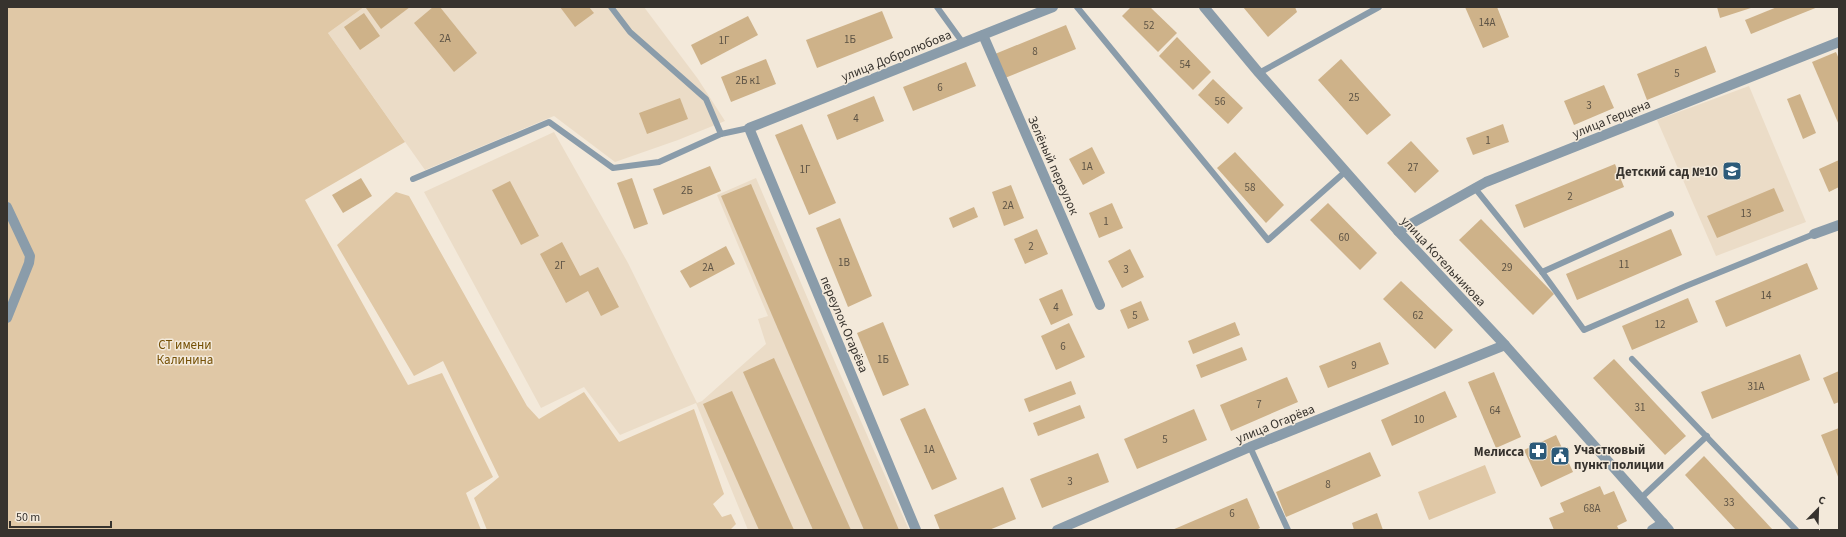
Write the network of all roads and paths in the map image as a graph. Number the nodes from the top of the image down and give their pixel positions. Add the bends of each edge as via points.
1 (611, 7) edge
2 (937, 7) edge
3 (1053, 7) edge
4 (1077, 7) edge
5 (1204, 7) edge
6 (1379, 7) edge
7 (983, 35) junction
8 (1839, 42) edge
9 (963, 43) junction
10 (1259, 73) junction
11 (749, 128) junction
12 (721, 134) junction
13 (1346, 171) junction
14 (413, 180) dead end
15 (1474, 187) junction
16 (7, 207) edge
17 (1671, 214) dead end
18 (1839, 225) edge
19 (1398, 232) junction
20 (1814, 234) joint
21 (1542, 272) junction
22 (1100, 305) dead end
23 (7, 318) edge
24 (1505, 345) junction
25 (1632, 359) dead end
26 (1707, 436) junction
27 (1250, 446) junction
28 (1641, 498) junction
29 (1666, 527) edge
30 (916, 530) edge
31 (1057, 530) edge
32 (1288, 530) edge
33 (1652, 530) edge
34 (1796, 530) edge

1 - 12 lane via 630,32 706,99
2 - 9 lane
3 - 7 street, улица Добролюбова
4 - 13 lane via 1268,240
5 - 10 street, улица Котельникова
6 - 10 lane
7 - 9 street, улица Добролюбова
7 - 22 street, Зелёный переулок
8 - 15 street, улица Герцена
9 - 11 street, улица Добролюбова
10 - 13 street, улица Котельникова
11 - 12 lane
11 - 30 street, переулок Огарёва
12 - 14 lane via 659,162 613,168 549,122
13 - 19 street, улица Котельникова
15 - 19 street, улица Герцена
15 - 21 lane
16 - 23 street via 30,256
17 - 21 lane
18 - 20 street
19 - 24 street, улица Котельникова
20 - 21 lane via 1584,330
24 - 27 street, улица Огарёва
24 - 28 street, улица Котельникова
25 - 26 lane
26 - 28 lane
26 - 34 lane
27 - 31 street, улица Огарёва
27 - 32 lane
28 - 29 street, улица Котельникова
29 - 33 street

